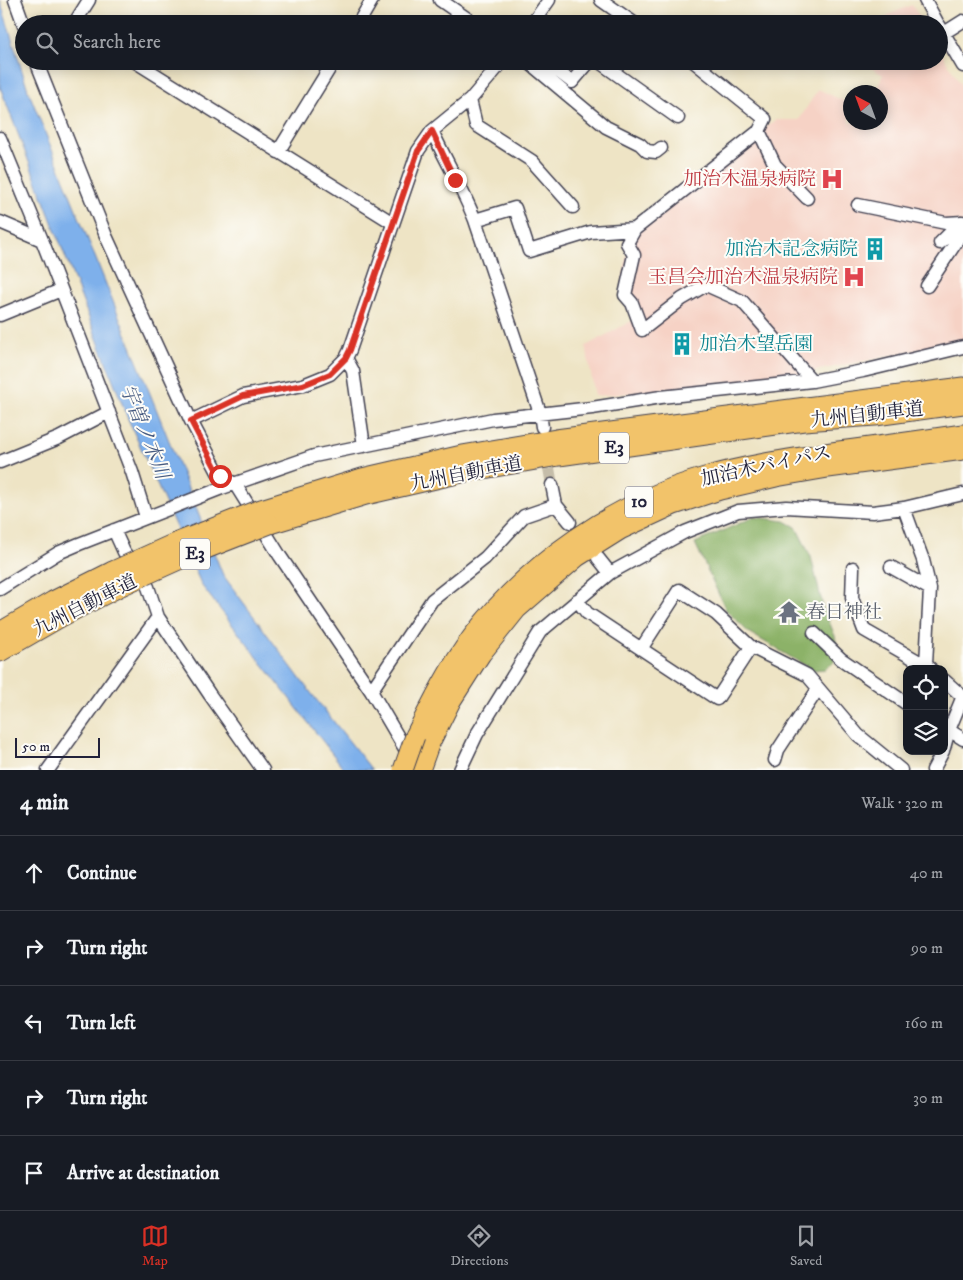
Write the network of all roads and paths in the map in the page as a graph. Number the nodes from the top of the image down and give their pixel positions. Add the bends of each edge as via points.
1 (15, 0) edge
2 (89, 0) edge
3 (372, 0) edge
4 (440, 0) edge
5 (549, 0) edge
6 (600, 0) edge
7 (925, 0) edge
8 (20, 15) edge
9 (80, 15) edge
10 (363, 15) edge
11 (462, 15) edge
12 (538, 15) edge
13 (622, 15) edge
14 (933, 15) edge
15 (963, 21) edge
16 (948, 25) edge
17 (948, 41) edge
18 (963, 66) edge
19 (42, 70) edge
20 (148, 70) edge
21 (328, 70) edge
22 (495, 70) edge
23 (538, 70) edge
24 (556, 70) edge
25 (582, 70) edge
26 (611, 70) edge
27 (704, 70) edge
28 (470, 100) junction
29 (678, 118) dead end
30 (432, 131) junction
31 (759, 131) junction
32 (0, 138) edge
33 (661, 148) dead end
34 (278, 152) junction
35 (807, 198) dead end
36 (858, 205) dead end
37 (572, 207) dead end
38 (476, 220) junction
39 (0, 222) edge
40 (393, 223) junction
41 (962, 225) edge
42 (635, 229) junction
43 (42, 240) junction
44 (940, 243) dead end
45 (927, 286) dead end
46 (61, 290) junction
47 (0, 315) edge
48 (963, 347) edge
49 (346, 358) junction
50 (963, 379) edge
51 (812, 381) junction
52 (963, 386) edge
53 (873, 399) junction
54 (963, 404) edge
55 (109, 412) junction
56 (540, 413) junction
57 (191, 421) junction
58 (542, 426) dead end
59 (963, 440) edge
60 (364, 446) junction
61 (0, 462) edge
62 (236, 484) junction
63 (552, 485) tunnel mouth
64 (963, 494) edge
65 (556, 506) junction
66 (904, 508) junction
67 (149, 516) junction
68 (266, 517) junction
69 (570, 522) dead end
70 (114, 530) junction
71 (598, 558) dead end
72 (891, 566) dead end
73 (853, 568) dead end
74 (610, 573) junction
75 (117, 579) junction
76 (0, 588) edge
77 (930, 590) junction
78 (577, 600) junction
79 (158, 618) junction
80 (0, 632) edge
81 (814, 634) dead end
82 (751, 648) junction
83 (641, 649) junction
84 (0, 652) edge
85 (926, 665) edge
86 (928, 665) edge
87 (948, 683) edge
88 (818, 689) junction
89 (371, 690) junction
90 (963, 696) edge
91 (903, 701) edge
92 (948, 724) edge
93 (948, 729) edge
94 (963, 739) edge
95 (422, 740) junction
96 (941, 755) edge
97 (775, 760) dead end
98 (48, 770) edge
99 (263, 770) edge
100 (404, 770) edge
101 (419, 770) edge
102 (460, 770) edge
103 (901, 770) edge
104 (933, 770) edge

1 - 8 street
2 - 9 street
3 - 10 street
4 - 11 street
5 - 12 street
6 - 13 street
7 - 14 street
15 - 16 street
17 - 18 street
19 - 57 street via 106,236
20 - 34 street
21 - 34 street
22 - 28 street
23 - 33 street via 606,127 640,144 647,151 656,152
24 - 25 street via 572,82
26 - 29 street
27 - 31 street via 765,119
28 - 30 street
28 - 37 street via 476,125 532,161
30 - 38 street
30 - 40 street via 418,151
31 - 35 street via 774,165
31 - 42 street
32 - 43 street
34 - 40 street
36 - 41 street
38 - 42 street via 515,208 529,251 591,232
38 - 56 street
39 - 43 street
40 - 49 street
41 - 44 street
41 - 45 street
42 - 51 street via 627,243 634,255 625,295 632,303 642,330 706,284 742,301
43 - 46 street
46 - 47 street
46 - 55 street
48 - 51 street
49 - 57 street via 330,374 303,385 243,396
49 - 60 street via 353,371
50 - 53 highway
51 - 56 street
52 - 53 highway, 九州自動車道 / E3
53 - 68 highway, 九州自動車道 / E3 via 556,439 462,455 362,478
54 - 68 highway, 九州自動車道 / E3 via 876,416 804,421 559,456
55 - 61 street via 59,438
55 - 67 street
56 - 58 street
56 - 60 street via 493,419
57 - 62 street via 220,476
59 - 95 highway, 加治木バイパス / 10 via 798,457 748,466 704,477 634,505 604,521 529,575 472,637 454,664
60 - 62 street via 314,456
62 - 67 street
62 - 89 street via 280,556
63 - 65 street
64 - 66 street
65 - 69 street
65 - 89 street via 524,516 485,558 432,600
66 - 74 street via 873,512 786,507 738,511 685,532
66 - 77 street
67 - 70 street
68 - 75 highway, 九州自動車道 / E3, bridge via 175,543
70 - 76 street via 58,553
70 - 79 street via 124,552 148,586
71 - 74 street
72 - 77 street
73 - 85 street via 852,598 864,630
74 - 78 street
75 - 80 highway, 九州自動車道 / E3 via 53,601
75 - 84 highway, 九州自動車道 / E3 via 61,617
77 - 86 street
78 - 83 street via 587,613
78 - 102 street via 540,632 477,734
79 - 98 street
79 - 99 street
81 - 91 street via 841,659
82 - 83 street via 717,699
82 - 83 street via 716,614 679,590
82 - 88 street via 807,676
87 - 90 street
88 - 97 street via 778,750
88 - 103 street via 858,735
89 - 101 street
90 - 92 street
93 - 94 street
95 - 100 highway, 加治木バイパス / 10, bridge
95 - 101 highway, 加治木バイパス / 10
96 - 104 street

